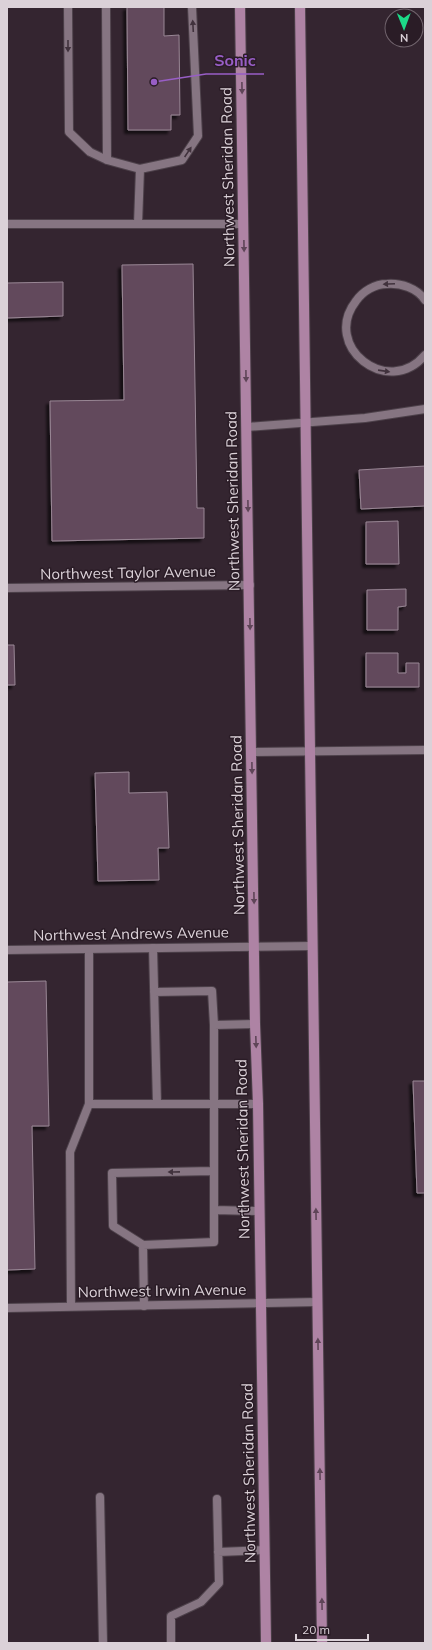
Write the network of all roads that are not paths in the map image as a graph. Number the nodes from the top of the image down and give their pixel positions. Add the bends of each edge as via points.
1 (68, 7) edge
2 (106, 7) edge
3 (192, 7) edge
4 (240, 7) edge
5 (300, 7) edge
6 (107, 160) junction
7 (140, 170) junction
8 (7, 224) edge
9 (138, 224) junction
10 (244, 224) junction
11 (425, 300) edge
12 (425, 355) edge
13 (425, 409) edge
14 (306, 423) junction
15 (247, 427) junction
16 (250, 585) junction
17 (7, 588) edge
18 (425, 750) edge
19 (310, 751) junction
20 (252, 752) junction
21 (313, 946) junction
22 (255, 947) junction
23 (154, 948) junction
24 (89, 949) junction
25 (7, 950) edge
26 (154, 992) junction
27 (255, 1024) junction
28 (214, 1025) junction
29 (89, 1104) junction
30 (157, 1104) junction
31 (213, 1104) junction
32 (258, 1104) junction
33 (213, 1171) junction
34 (214, 1210) junction
35 (260, 1211) junction
36 (143, 1245) junction
37 (318, 1302) junction
38 (261, 1304) junction
39 (71, 1306) junction
40 (144, 1306) junction
41 (7, 1308) edge
42 (100, 1496) dead end
43 (217, 1499) dead end
44 (265, 1550) junction
45 (218, 1552) junction
46 (103, 1643) edge
47 (171, 1643) edge
48 (266, 1643) edge
49 (322, 1643) edge

1 -> 6 street via 69,132 90,152
2 - 6 street
7 -> 3 street via 182,160 198,136
4 -> 10 main road, Northwest Sheridan Road
5 - 14 main road
6 - 7 street
7 - 9 street
8 - 9 street
9 - 10 street
10 -> 15 main road, Northwest Sheridan Road
11 -> 12 street via 412,289 400,284 372,287 360,295 351,307 346,321 347,336 353,351 363,362 376,370 392,372 406,369
13 - 14 street
14 - 15 street
14 - 19 main road
15 -> 16 main road, Northwest Sheridan Road
16 - 17 street, Northwest Taylor Avenue
16 -> 20 main road, Northwest Sheridan Road
18 - 19 street
19 - 20 street
19 - 21 main road
20 -> 22 main road, Northwest Sheridan Road
21 - 22 street, Northwest Andrews Avenue
37 -> 21 main road
22 - 23 street, Northwest Andrews Avenue
22 - 27 main road, Northwest Sheridan Road
23 - 24 street, Northwest Andrews Avenue
23 - 26 street
24 - 25 street, Northwest Andrews Avenue
24 - 29 street
26 - 28 street via 212,991
26 - 30 street
27 - 28 street
27 -> 32 main road, Northwest Sheridan Road
28 - 31 street
29 - 30 street
29 - 39 street via 70,1152
30 - 31 street
31 - 32 street
31 - 33 street
32 - 35 main road, Northwest Sheridan Road
33 - 34 street
33 -> 36 street via 112,1173 113,1226
34 - 35 street
34 - 36 street via 214,1242
35 - 38 main road, Northwest Sheridan Road
36 - 40 street
37 - 38 street, Northwest Irwin Avenue
49 -> 37 main road
38 - 40 street, Northwest Irwin Avenue
38 - 44 main road, Northwest Sheridan Road
39 - 40 street, Northwest Irwin Avenue
39 - 41 street, Northwest Irwin Avenue
42 - 46 street
43 - 45 street
44 - 45 street
44 - 48 main road, Northwest Sheridan Road
45 - 47 street via 219,1583 201,1602 171,1616

